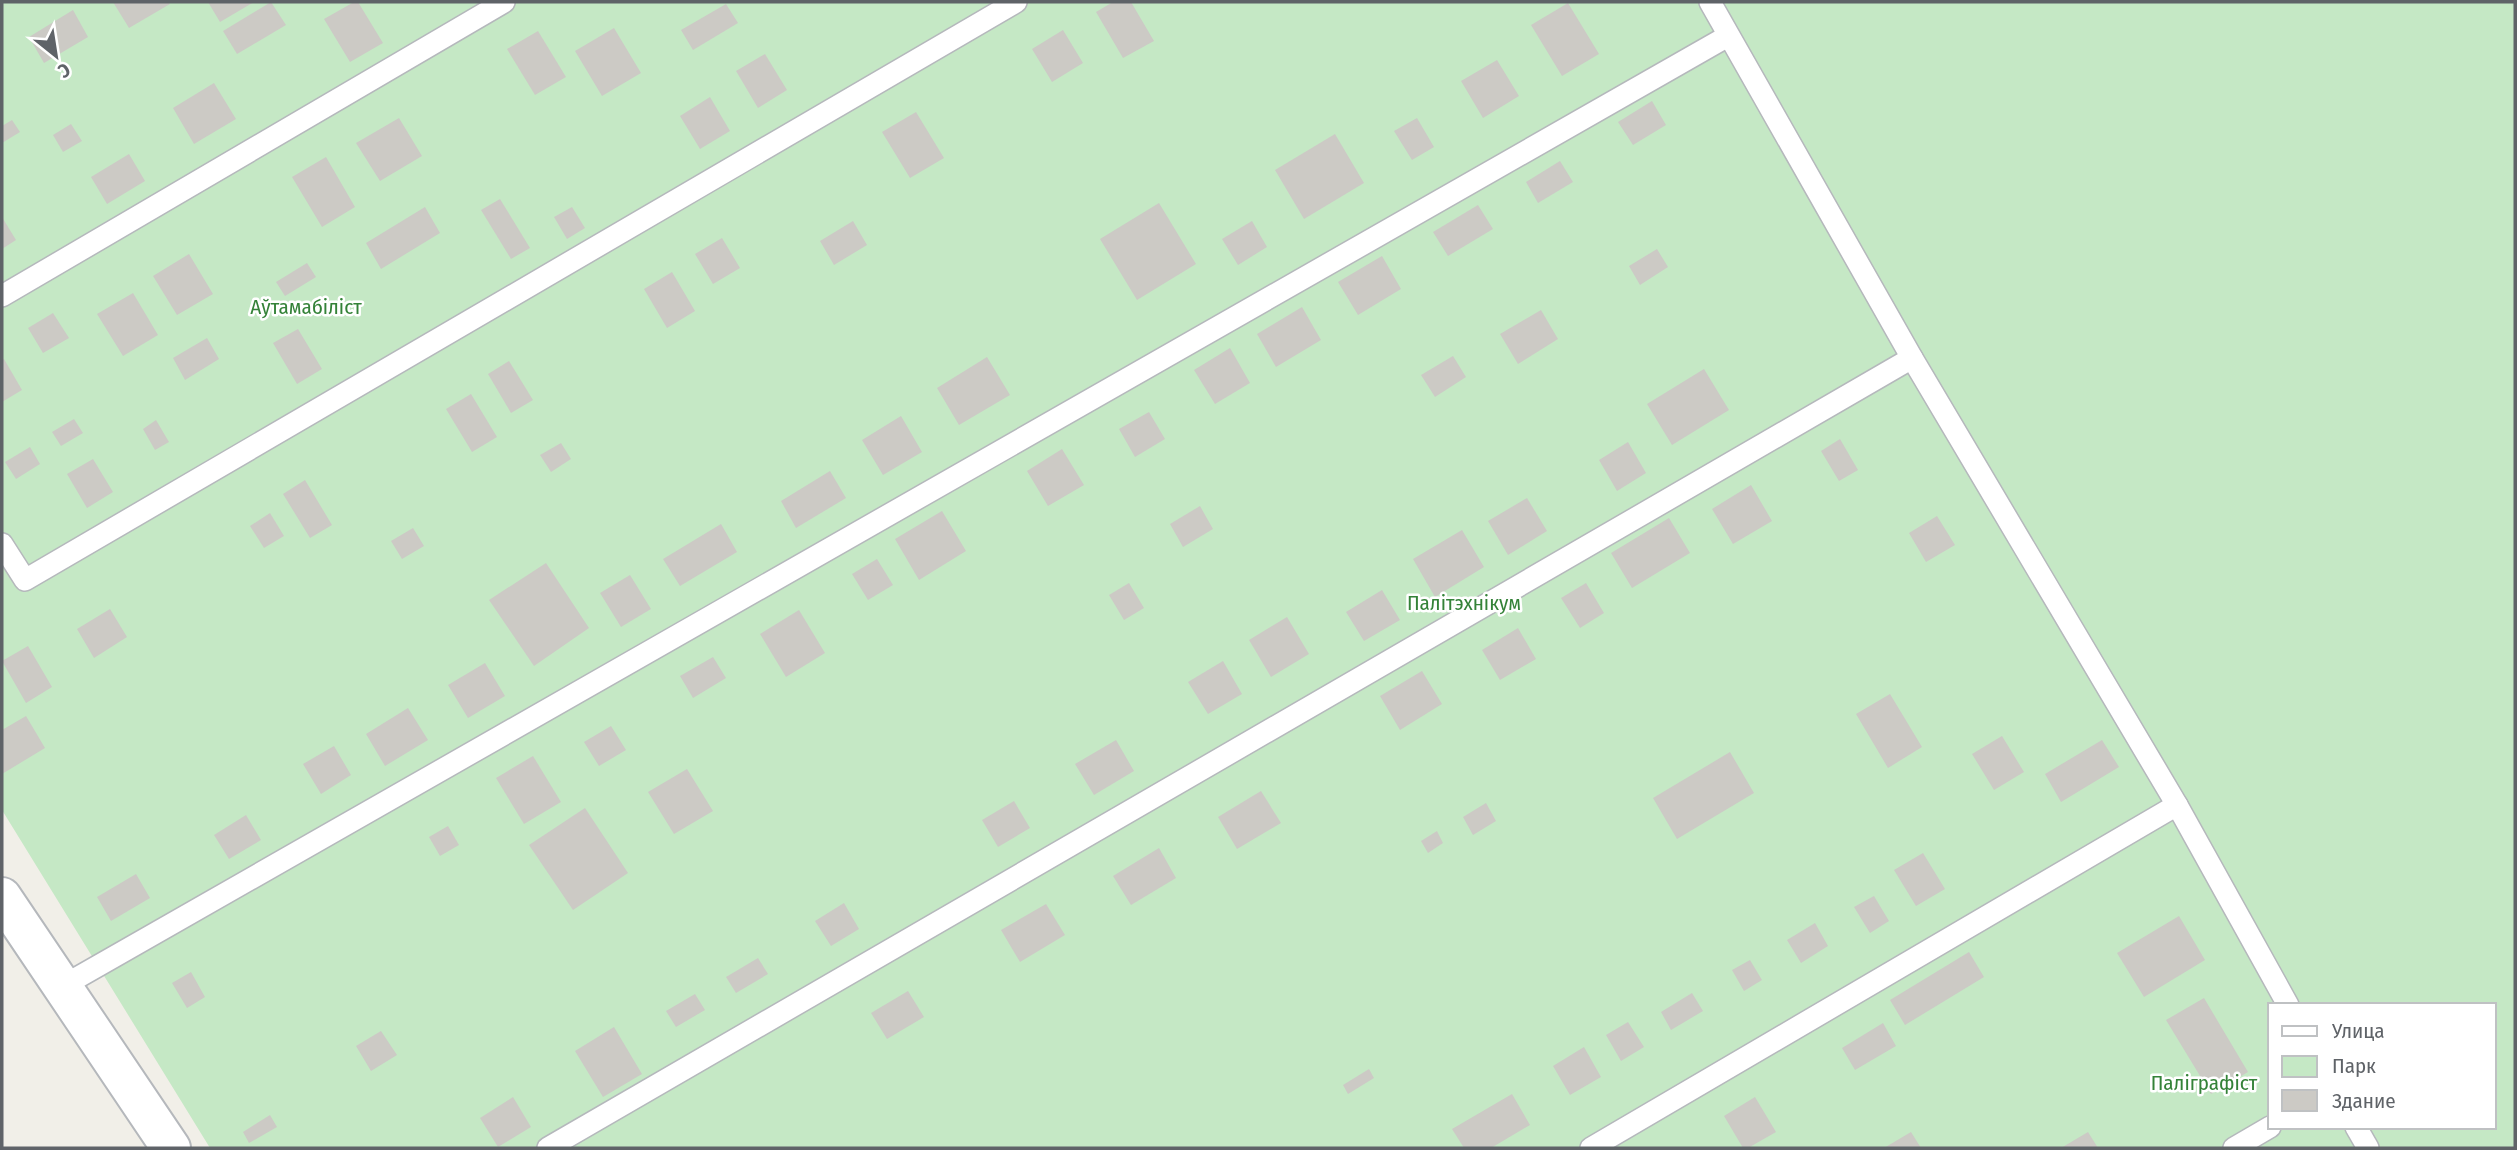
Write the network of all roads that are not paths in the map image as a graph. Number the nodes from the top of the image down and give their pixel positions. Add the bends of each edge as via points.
1 (504, 2) edge
2 (1016, 2) edge
3 (1710, 2) edge
4 (1728, 36) junction
5 (2, 296) edge
6 (1912, 358) junction
7 (2, 544) edge
8 (2177, 805) junction
9 (2, 897) edge
10 (61, 987) junction
11 (2287, 1003) edge
12 (2268, 1128) edge
13 (2357, 1129) edge
14 (170, 1148) edge
15 (548, 1148) edge
16 (1591, 1148) edge
17 (2234, 1148) edge
18 (2368, 1148) edge

1 - 5 lane
2 - 7 lane via 25,580
3 - 4 lane
4 - 6 lane
4 - 10 lane
6 - 8 lane
6 - 15 lane
8 - 11 lane
8 - 16 lane
9 - 10 street
10 - 14 street
12 - 17 lane
13 - 18 lane

